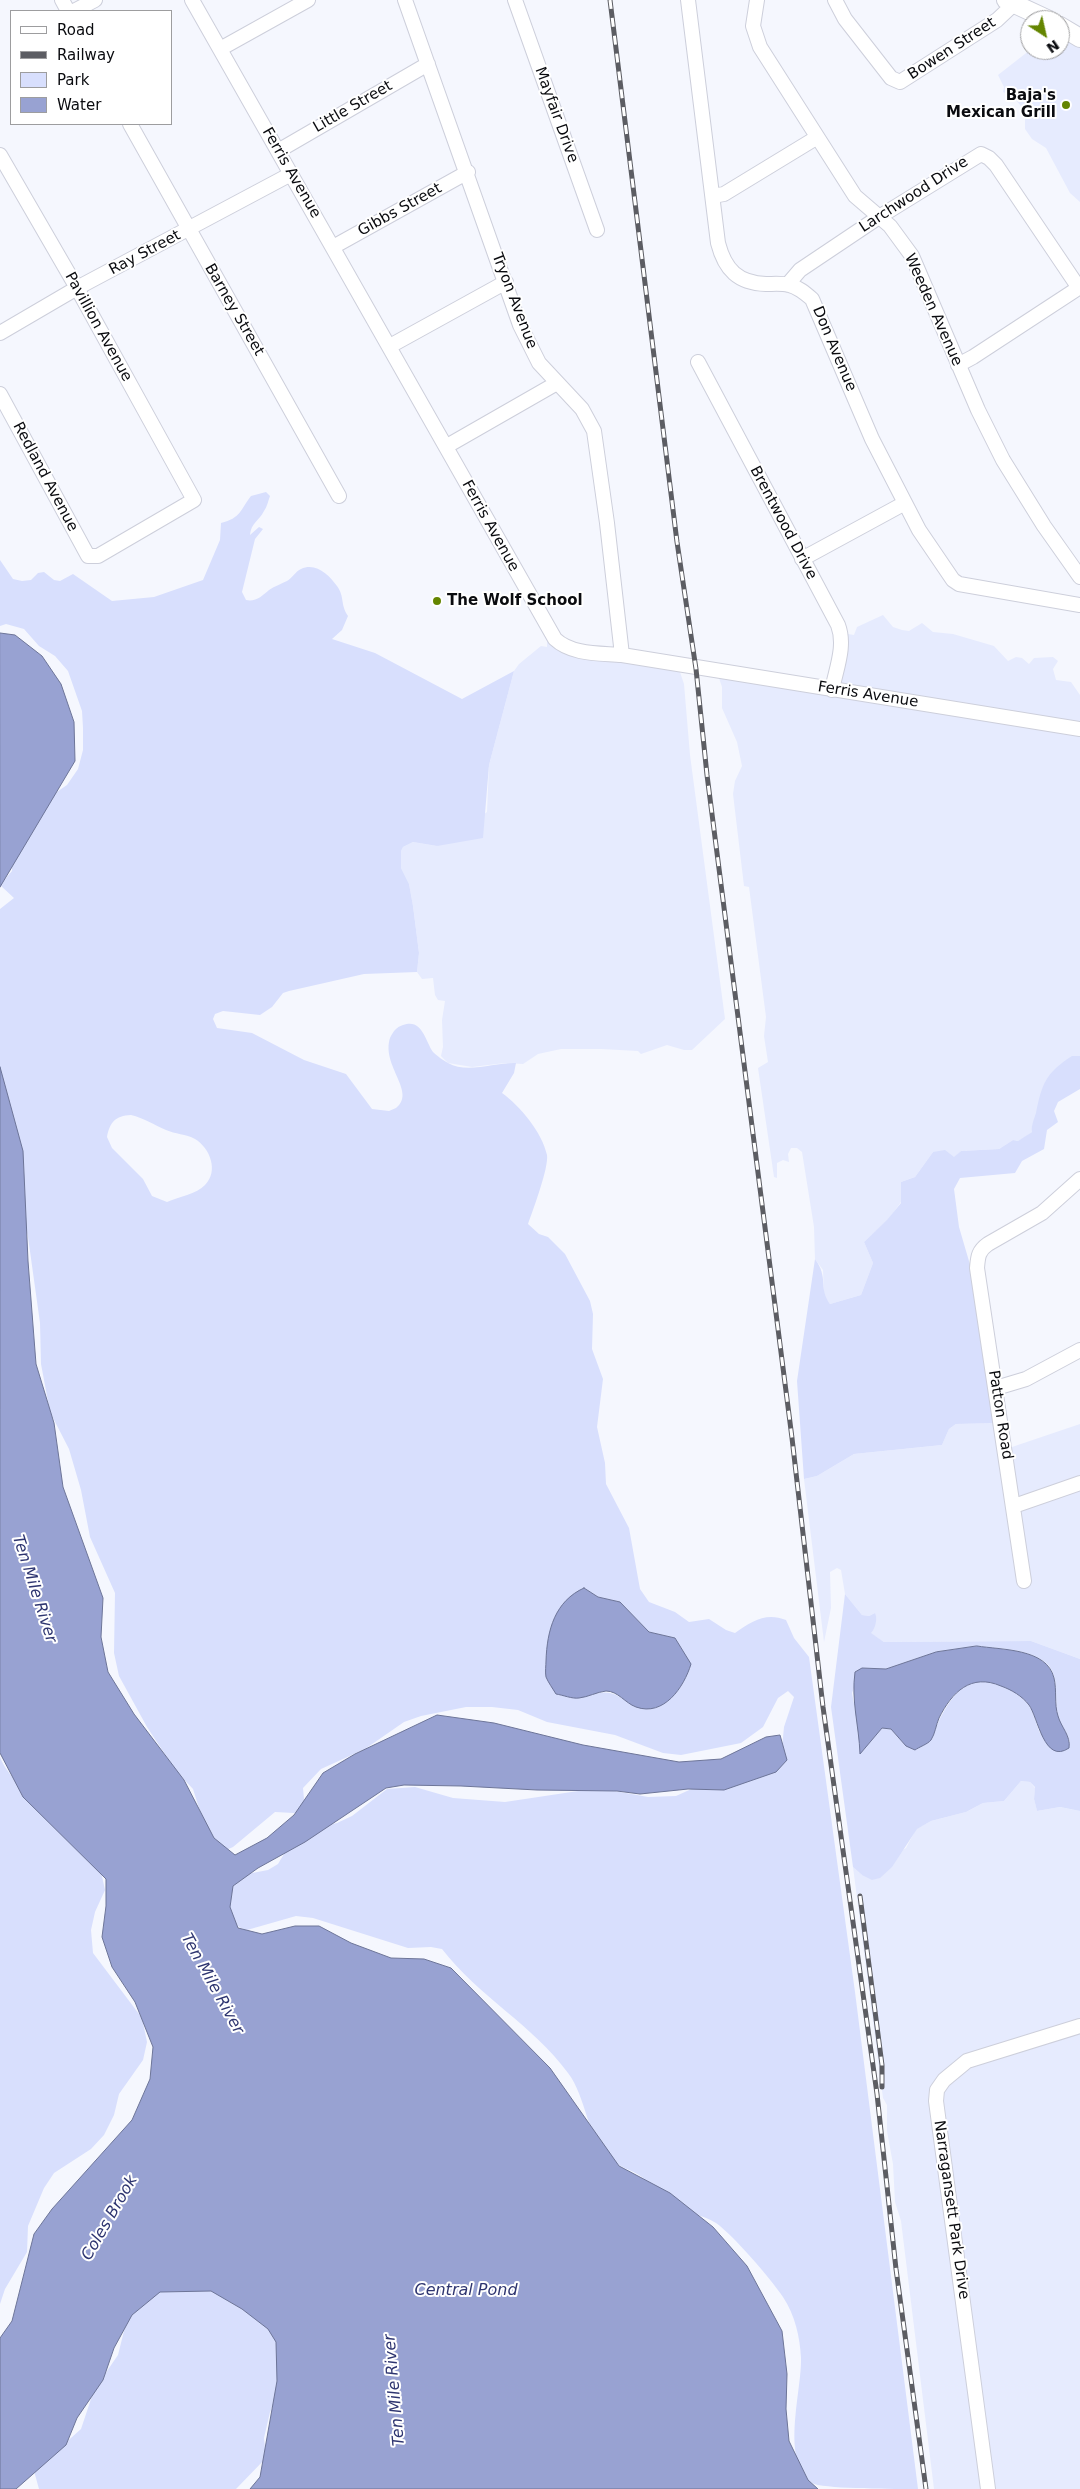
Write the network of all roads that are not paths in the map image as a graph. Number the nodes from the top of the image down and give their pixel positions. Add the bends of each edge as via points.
1 (95, 0) edge
2 (192, 0) edge
3 (308, 0) edge
4 (405, 0) edge
5 (515, 0) edge
6 (688, 0) edge
7 (757, 0) edge
8 (835, 0) edge
9 (1010, 2) edge
10 (76, 10) edge
11 (1027, 10) edge
12 (220, 49) junction
13 (428, 64) junction
14 (131, 125) edge
15 (816, 138) junction
16 (278, 151) junction
17 (0, 155) edge
18 (468, 172) junction
19 (291, 174) junction
20 (713, 196) junction
21 (879, 217) junction
22 (188, 230) junction
23 (597, 230) dead end
24 (333, 248) junction
25 (506, 282) junction
26 (788, 284) junction
27 (1079, 287) edge
28 (77, 288) junction
29 (0, 334) edge
30 (390, 346) junction
31 (698, 362) dead end
32 (958, 365) junction
33 (557, 383) junction
34 (0, 394) edge
35 (447, 446) junction
36 (339, 496) dead end
37 (905, 504) junction
38 (92, 556) joint
39 (802, 559) junction
40 (1080, 577) edge
41 (1080, 605) edge
42 (622, 655) junction
43 (832, 690) junction
44 (1080, 729) edge
45 (1080, 1179) edge
46 (1080, 1350) edge
47 (996, 1388) junction
48 (1080, 1483) edge
49 (1014, 1506) junction
50 (1024, 1581) dead end
51 (1080, 2026) edge
52 (988, 2489) edge

1 - 10 street
2 - 12 street, Ferris Avenue
3 - 12 street
4 - 13 street, Tryon Avenue
5 - 23 street, Mayfair Drive
6 - 20 street
7 - 15 street, Weeden Avenue via 753,26 755,38
8 - 9 street, Bowen Street via 845,19 891,78 900,82 997,20
9 - 11 main road
12 - 16 street, Ferris Avenue
13 - 16 street, Little Street
13 - 18 street, Tryon Avenue
14 - 22 street, Barney Street
15 - 20 street via 724,194
15 - 21 street, Weeden Avenue via 855,196
16 - 19 street, Ferris Avenue
17 - 28 street, Pavillion Avenue
18 - 24 street, Gibbs Street
18 - 25 street, Tryon Avenue
19 - 22 street, Ray Street
19 - 24 street, Ferris Avenue
20 - 26 street via 718,243 727,268 737,278 752,284
21 - 26 street, Larchwood Drive via 800,270
21 - 27 street, Larchwood Drive via 981,154 996,165
21 - 32 street, Weeden Avenue via 890,226 912,256
22 - 28 street, Ray Street
22 - 36 street, Barney Street
24 - 30 street, Ferris Avenue
25 - 30 street
25 - 33 street, Tryon Avenue via 531,348 539,363
26 - 37 street, Don Avenue via 802,290 819,310 872,439
27 - 32 street
28 - 29 street, Ray Street
28 - 38 street, Pavillion Avenue via 194,500 98,556
30 - 35 street, Ferris Avenue
31 - 39 street, Brentwood Drive
32 - 40 street, Weeden Avenue via 1003,460
33 - 35 street
33 - 42 street, Tryon Avenue via 582,409 594,431
34 - 38 street, Redland Avenue via 88,556
35 - 42 street, Ferris Avenue via 555,638 573,650
37 - 39 street
37 - 41 street, Don Avenue via 919,530 959,584
39 - 43 street, Brentwood Drive via 842,635
42 - 43 street, Ferris Avenue
43 - 44 street, Ferris Avenue
45 - 47 street, Patton Road via 1042,1213 981,1249 977,1268
46 - 47 street via 1026,1378
47 - 49 street, Patton Road
48 - 49 street
49 - 50 street, Patton Road
51 - 52 street, Narragansett Park Drive via 967,2062 944,2080 938,2090 936,2102

